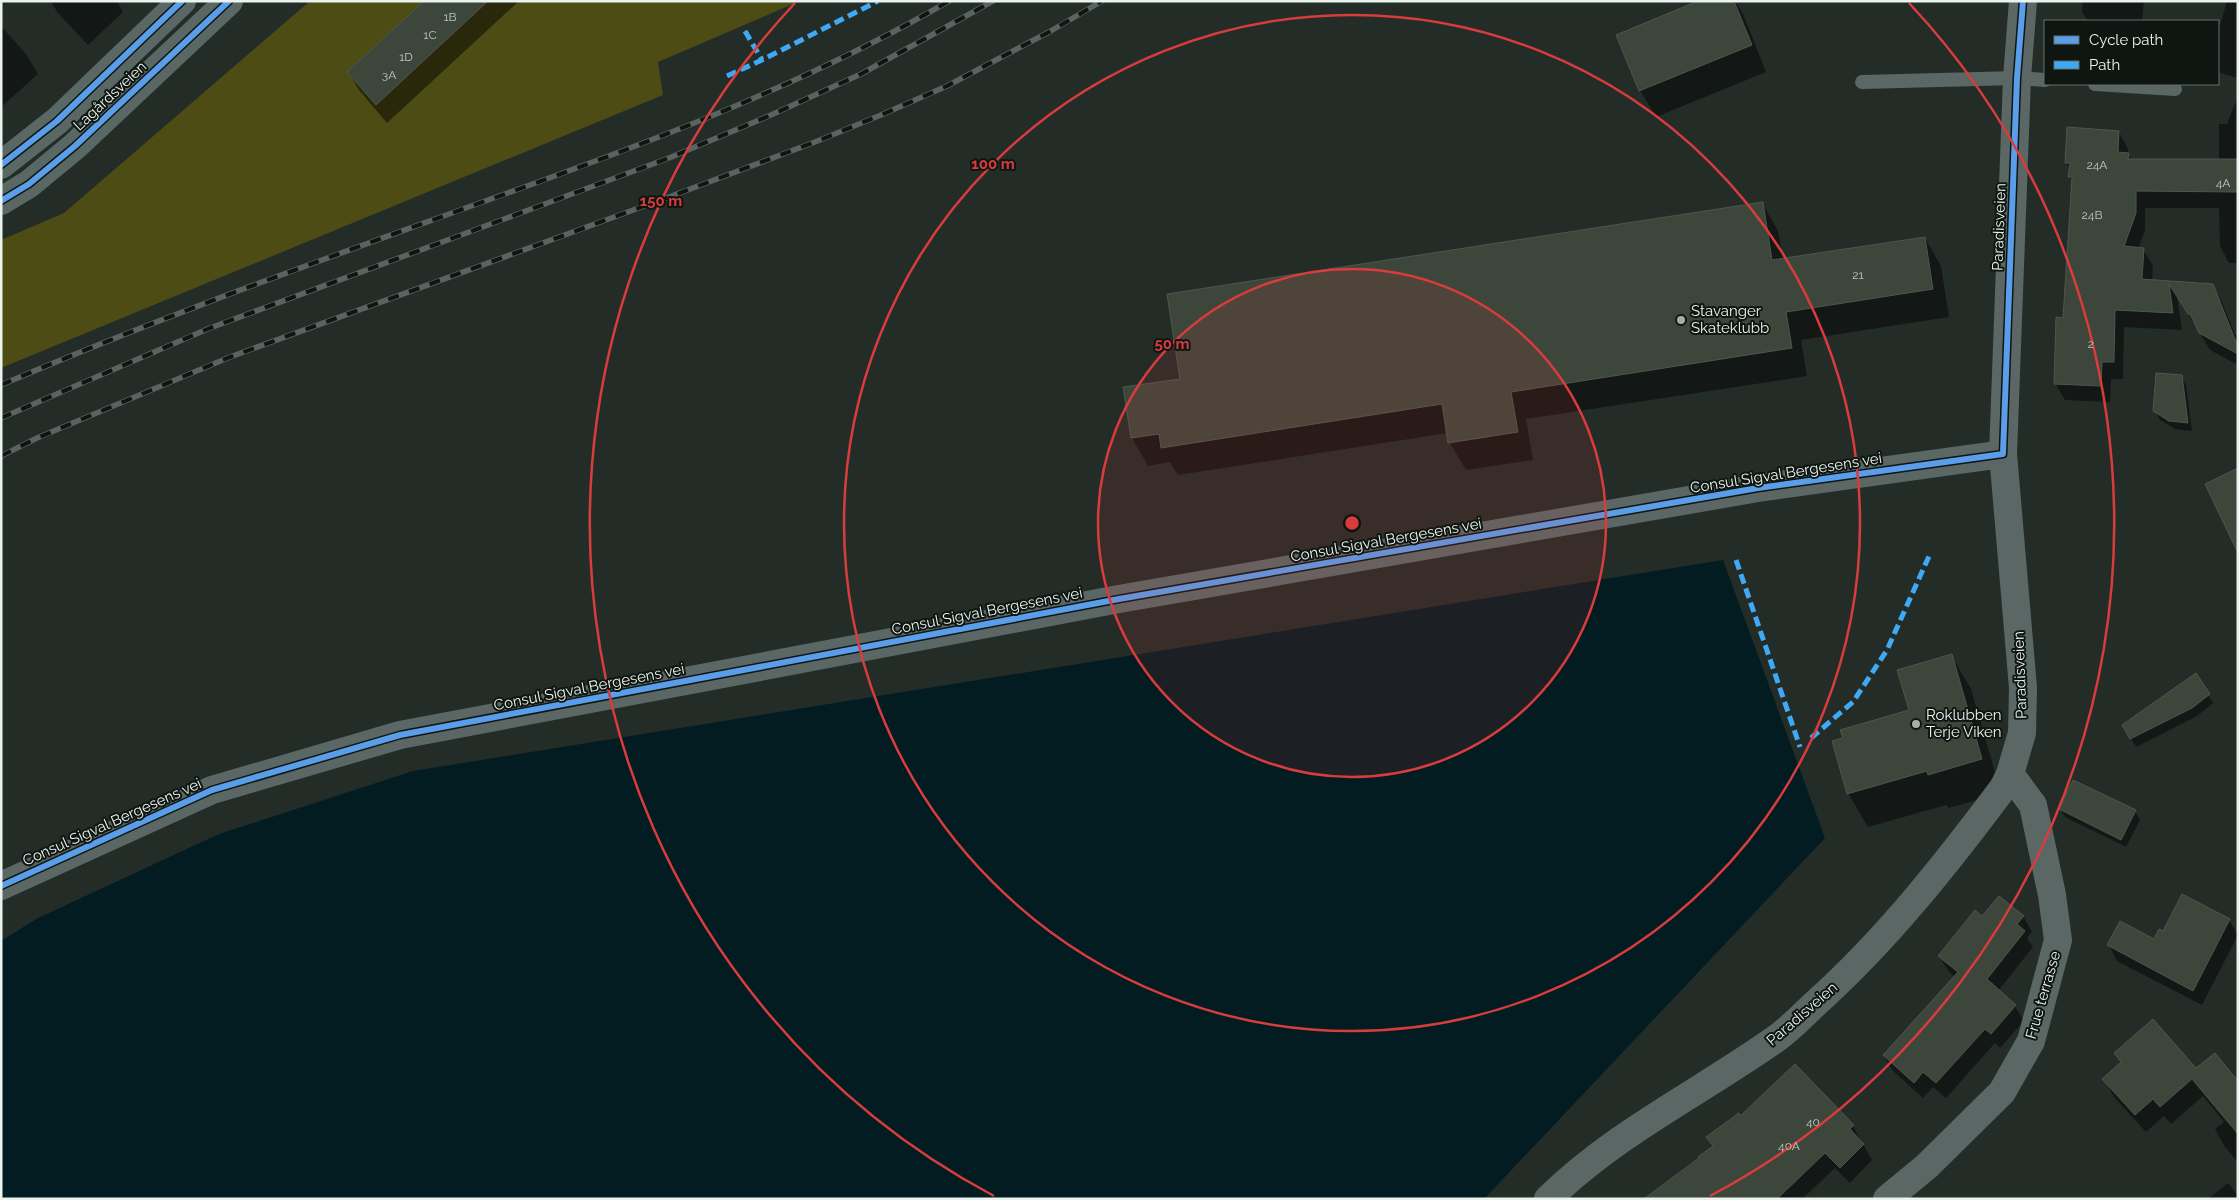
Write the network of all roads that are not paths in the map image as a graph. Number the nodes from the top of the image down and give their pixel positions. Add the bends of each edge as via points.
1 (182, 1) edge
2 (229, 1) edge
3 (2023, 1) edge
4 (2016, 78) junction
5 (2044, 80) edge
6 (1862, 82) dead end
7 (2111, 85) edge
8 (2175, 89) dead end
9 (5, 160) edge
10 (1, 201) edge
11 (2003, 454) junction
12 (2010, 774) junction
13 (1, 886) edge
14 (1548, 1199) edge
15 (1887, 1199) edge

1 - 9 main road, Lagårdsveien via 57,121
2 - 10 main road, Lagårdsveien via 75,146 29,184
3 - 4 street, Paradisveien
4 - 5 lane
4 - 6 lane
4 - 11 street, Paradisveien
7 - 8 lane
11 - 12 street, Paradisveien via 2023,688 2022,732
11 - 13 street, Consul Sigval Bergesens vei via 1758,488 1119,599 400,736 212,790
12 - 14 street, Paradisveien via 2003,788 1900,917 1839,982 1779,1036 1729,1072 1624,1137 1571,1176
12 - 15 street, Frue terrasse via 2033,805 2058,940 2031,1041 2002,1092 1927,1166

